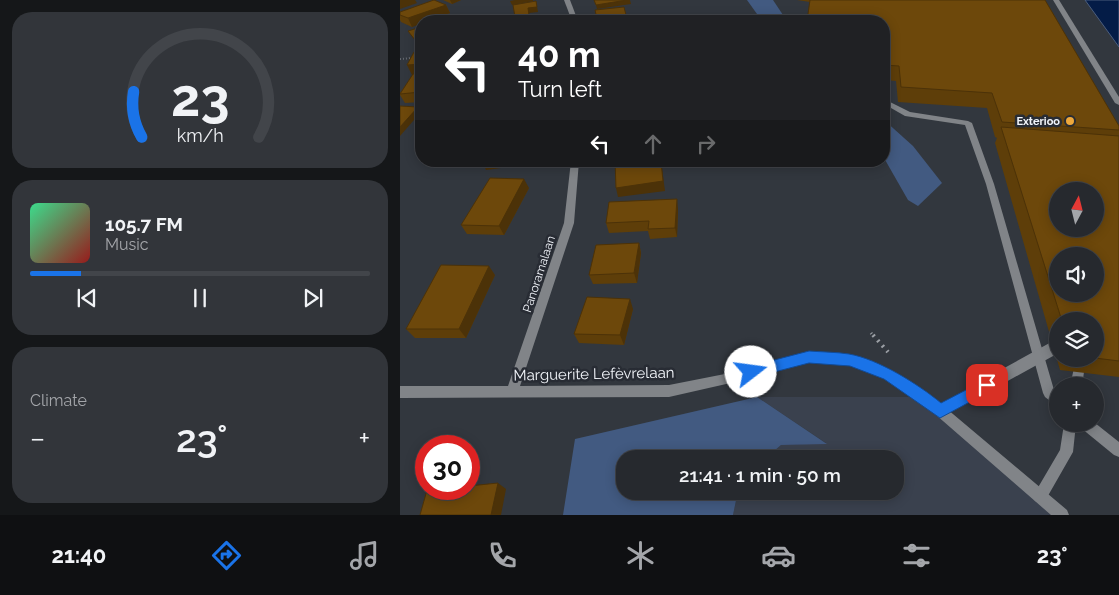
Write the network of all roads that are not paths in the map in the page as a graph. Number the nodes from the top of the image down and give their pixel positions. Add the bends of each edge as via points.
1 (567, 0) edge
2 (1056, 0) edge
3 (573, 15) edge
4 (1119, 102) edge
5 (890, 104) edge
6 (574, 167) edge
7 (1049, 351) edge
8 (1078, 372) dead end
9 (1077, 377) edge
10 (400, 392) edge
11 (512, 392) junction
12 (1049, 394) edge
13 (940, 411) junction
14 (1069, 432) edge
15 (1096, 432) edge
16 (1119, 450) edge
17 (1040, 496) junction
18 (1062, 515) edge

1 - 3 street
2 - 4 street
5 - 12 street via 908,114 968,123 990,184
6 - 11 street, Panoramalaan via 569,223
7 - 13 street, bridge
8 - 9 street
10 - 11 street, Marguerite Lefèvrelaan
11 - 13 street, Marguerite Lefèvrelaan via 669,391 809,357 850,360 889,375
13 - 17 street, Marguerite Lefèvrelaan
14 - 17 street via 1066,452
15 - 16 street
17 - 18 street, Marguerite Lefèvrelaan

